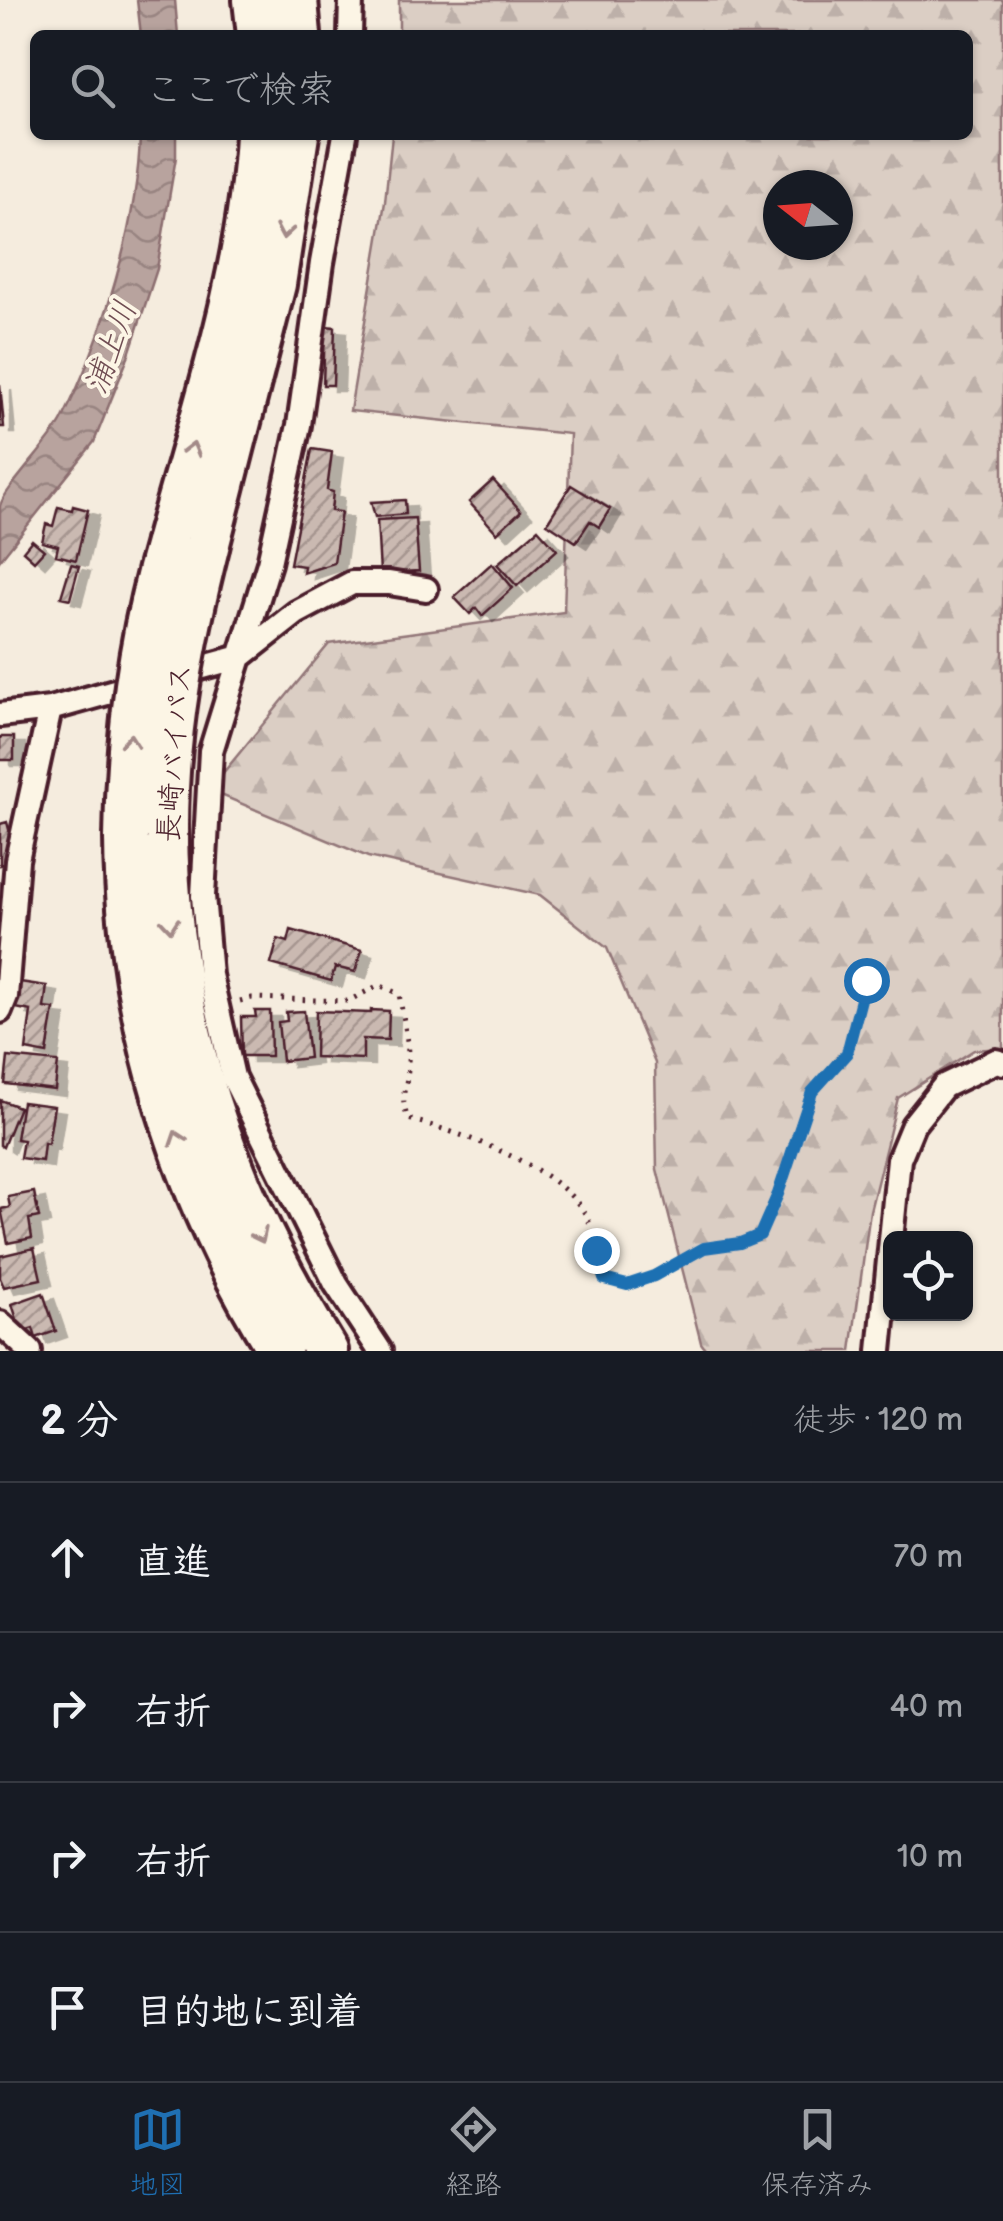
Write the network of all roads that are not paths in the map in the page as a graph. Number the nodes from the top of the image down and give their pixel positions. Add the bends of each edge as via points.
1 (255, 0) edge
2 (296, 0) edge
3 (351, 0) edge
4 (258, 30) edge
5 (299, 30) edge
6 (350, 30) edge
7 (257, 140) edge
8 (296, 140) edge
9 (345, 140) edge
10 (187, 543) junction
11 (426, 589) dead end
12 (240, 656) junction
13 (50, 709) junction
14 (0, 715) edge
15 (146, 833) junction
16 (0, 1011) edge
17 (1003, 1063) edge
18 (0, 1323) edge
19 (30, 1351) edge
20 (280, 1351) edge
21 (326, 1351) edge
22 (380, 1351) edge
23 (880, 1351) edge

1 - 4 highway
2 - 5 highway
3 - 6 street
10 -> 7 highway, 長崎バイパス
8 -> 10 highway, 長崎バイパス via 274,284
9 - 12 street via 299,424 269,563
10 - 15 highway, 長崎バイパス, bridge via 166,785
11 - 12 street via 352,583 296,613
12 - 13 street
12 - 22 street via 211,751 203,896 210,976 233,1078 336,1284
13 - 14 street
13 - 16 street via 17,860
20 -> 15 highway, 長崎バイパス via 213,1230 160,1085 131,940
15 -> 21 highway, 長崎バイパス via 166,878 178,980 211,1119 270,1256
17 - 23 street via 944,1086 913,1125 899,1159
18 - 19 street

